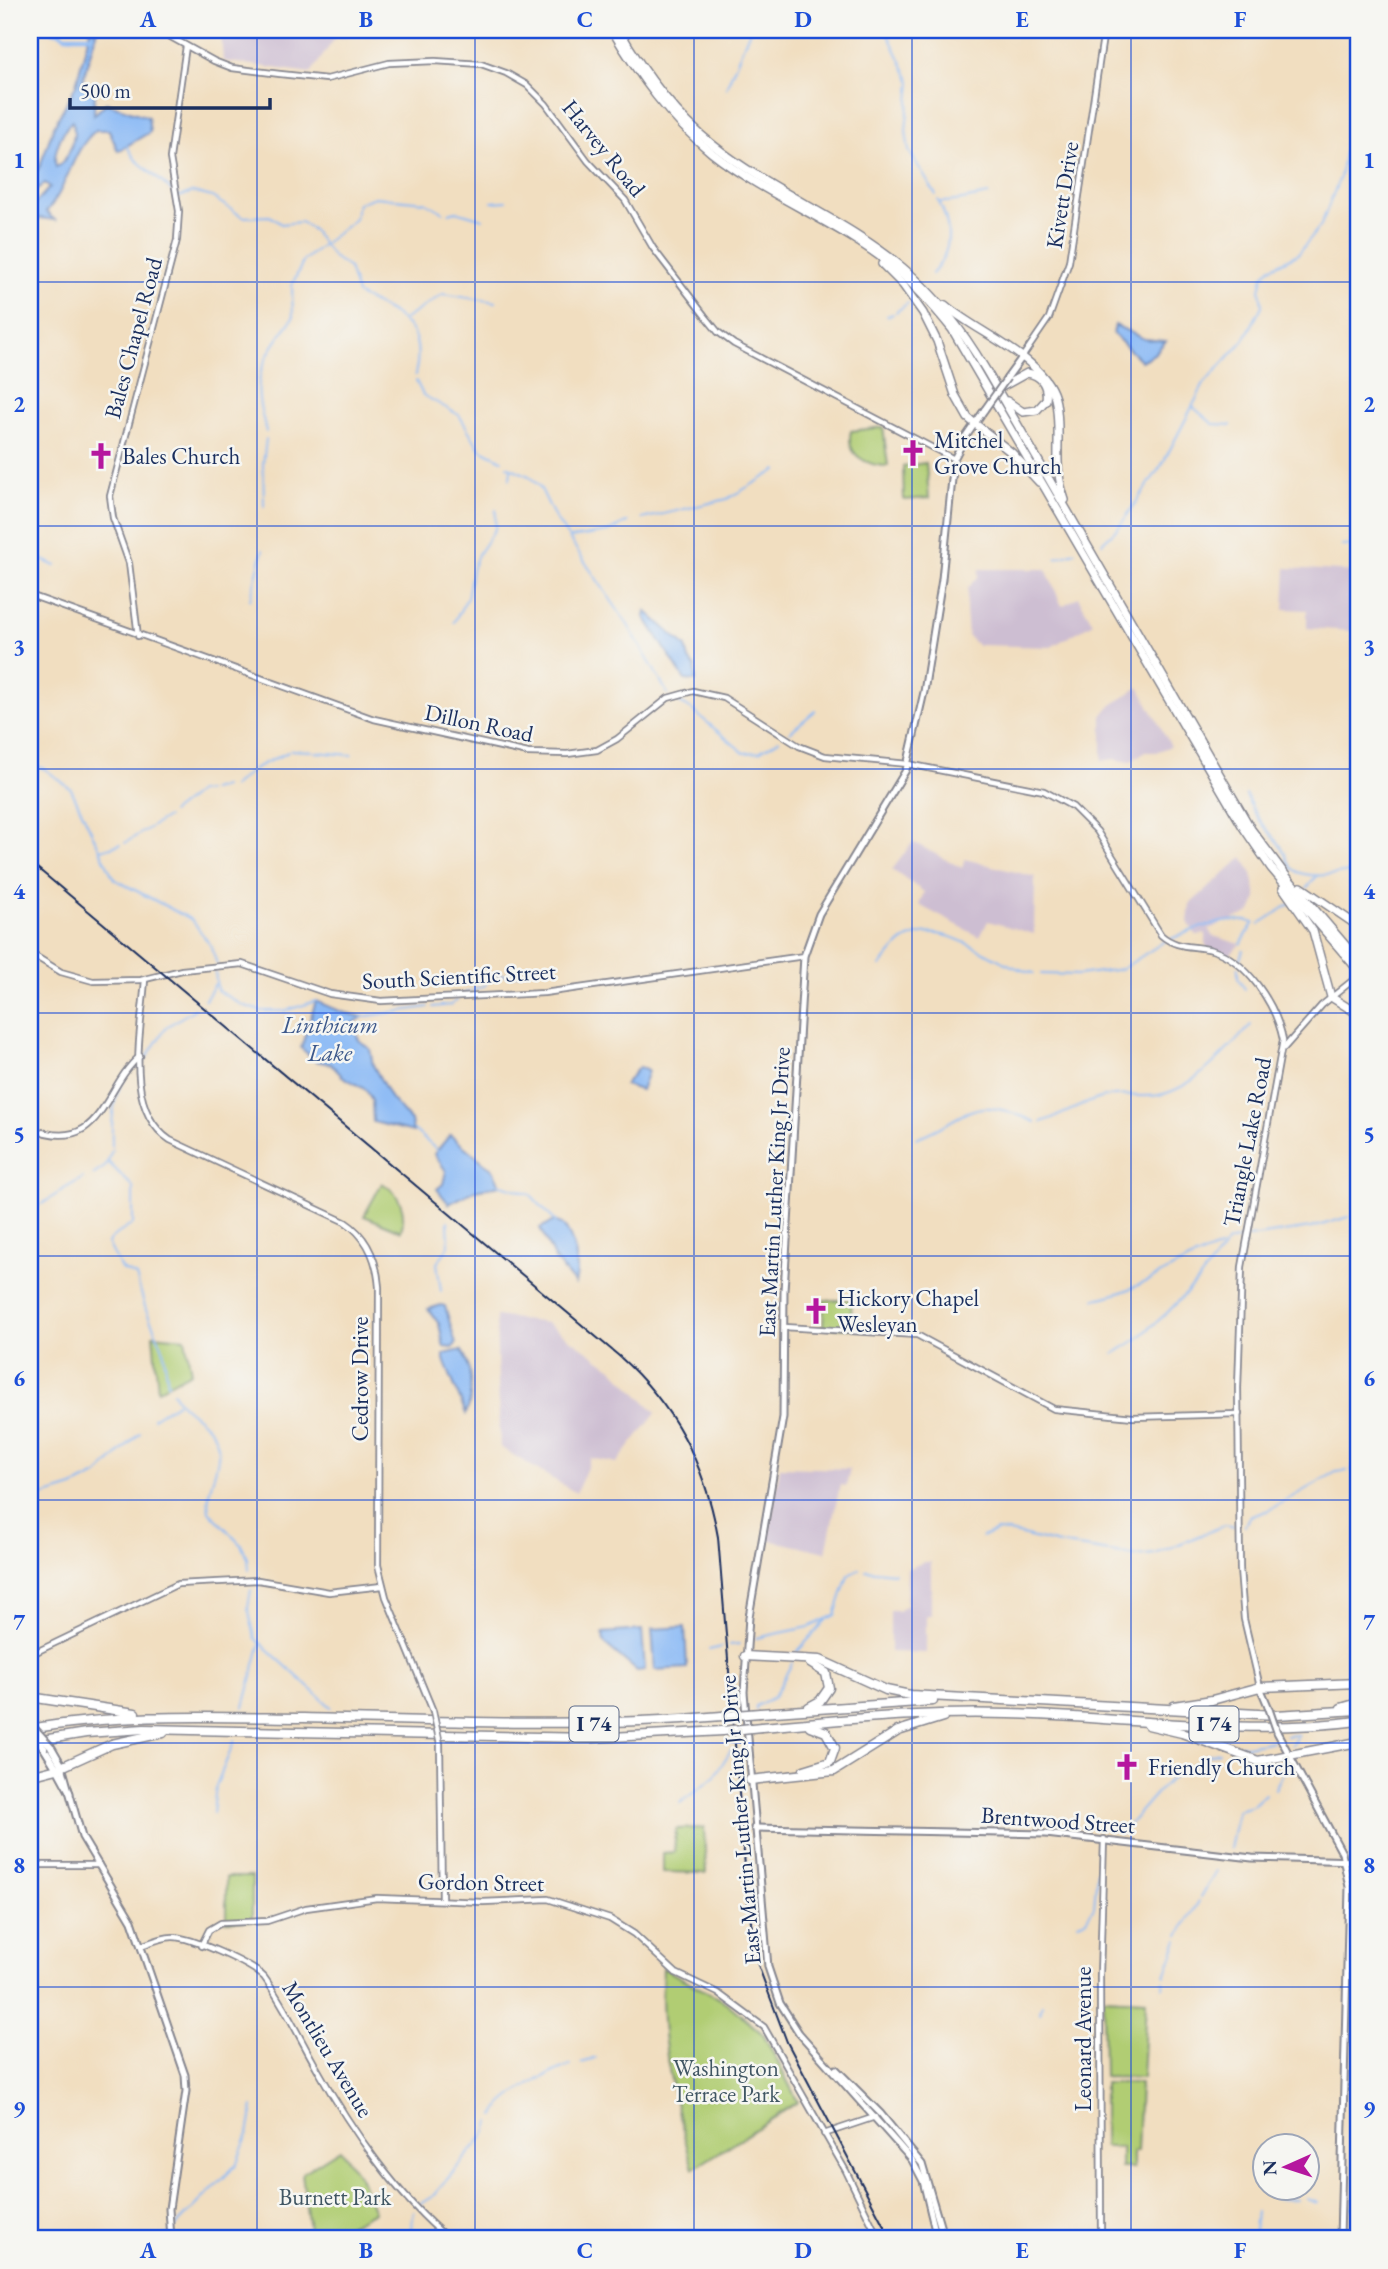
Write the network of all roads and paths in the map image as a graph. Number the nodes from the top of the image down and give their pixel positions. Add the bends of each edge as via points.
1 (158, 30) edge
2 (612, 30) edge
3 (619, 30) edge
4 (1104, 30) edge
5 (186, 47) junction
6 (185, 55) junction
7 (202, 56) junction
8 (851, 239) junction
9 (913, 276) junction
10 (1023, 356) junction
11 (1002, 384) junction
12 (975, 424) junction
13 (954, 459) junction
14 (1063, 516) junction
15 (1082, 536) junction
16 (30, 595) edge
17 (138, 636) junction
18 (908, 764) junction
19 (1264, 858) junction
20 (1277, 864) junction
21 (1358, 926) edge
22 (30, 953) edge
23 (804, 956) junction
24 (1358, 960) edge
25 (1358, 975) edge
26 (145, 979) junction
27 (1331, 997) junction
28 (1358, 1014) edge
29 (1284, 1048) junction
30 (140, 1056) junction
31 (30, 1128) edge
32 (784, 1327) junction
33 (1239, 1414) junction
34 (382, 1586) junction
35 (30, 1654) edge
36 (745, 1658) junction
37 (1358, 1683) edge
38 (1260, 1687) junction
39 (30, 1698) edge
40 (961, 1699) junction
41 (1358, 1703) edge
42 (1122, 1707) junction
43 (1358, 1710) edge
44 (792, 1711) junction
45 (971, 1713) junction
46 (1297, 1715) junction
47 (173, 1716) junction
48 (1104, 1719) junction
49 (1358, 1722) edge
50 (30, 1724) edge
51 (793, 1725) junction
52 (30, 1730) edge
53 (187, 1731) junction
54 (30, 1742) edge
55 (1358, 1742) edge
56 (48, 1747) junction
57 (1287, 1756) junction
58 (60, 1767) junction
59 (30, 1776) edge
60 (750, 1778) junction
61 (754, 1828) junction
62 (1104, 1838) junction
63 (1345, 1861) junction
64 (1358, 1861) edge
65 (30, 1865) edge
66 (99, 1866) junction
67 (442, 1900) junction
68 (141, 1946) junction
69 (201, 1946) junction
70 (825, 2060) junction
71 (876, 2117) junction
72 (824, 2134) junction
73 (171, 2239) edge
74 (449, 2239) edge
75 (879, 2239) edge
76 (937, 2239) edge
77 (944, 2239) edge
78 (1101, 2239) edge
79 (1340, 2239) edge

1 - 5 street, Harvey Road
2 - 8 highway via 654,95 697,141
3 - 9 highway via 677,112 713,145 877,248
4 - 10 street, Kivett Drive via 1069,262 1049,318
5 - 6 street, Bales Chapel Road
5 - 7 street, Harvey Road
6 - 7 street
6 - 17 street, Bales Chapel Road via 170,153 179,218 174,254 110,496 129,564
7 - 13 street, Harvey Road via 232,68 318,79 409,62 481,64 527,85 625,200 653,248 718,332
8 - 12 highway via 895,276 917,303 937,341 958,402
8 - 14 highway via 897,270 952,329
9 - 10 highway via 966,323
9 - 11 highway
10 - 11 main road, East Martin Luther King Jr Drive
10 - 15 highway via 1053,392 1057,473
11 - 11 highway via 1019,375 1035,375 1045,383 1046,401 1037,410 1023,412 1007,401
11 - 12 main road, East Martin Luther King Jr Drive, bridge
11 - 15 highway
12 - 13 main road, East Martin Luther King Jr Drive
12 - 14 highway via 1023,463
13 - 18 main road, East Martin Luther King Jr Drive via 942,579
14 - 19 highway
15 - 20 highway via 1235,802
16 - 17 street, Dillon Road
17 - 18 street, Dillon Road via 374,719 528,753 578,754 604,747 668,698 693,691 724,698 817,754 839,760
18 - 23 main road, East Martin Luther King Jr Drive via 819,914
18 - 29 street, Triangle Lake Road via 1044,791 1074,808 1097,831 1161,935 1178,945 1216,951 1246,972 1273,1009
19 - 25 highway
19 - 27 highway via 1313,931
20 - 21 highway via 1317,901
20 - 24 highway
22 - 26 street, South Scientific Street via 79,979
23 - 26 street, South Scientific Street via 544,993 381,1001 330,994 244,964
23 - 32 main road, East Martin Luther King Jr Drive
25 - 27 street
26 - 30 street, Cedrow Drive
27 - 28 highway
27 - 29 street
29 - 33 street, Triangle Lake Road via 1244,1249
30 - 31 street via 90,1124 60,1134
30 - 34 street, Cedrow Drive via 142,1104 148,1119 162,1133 345,1222 372,1255 379,1287 377,1541
32 - 33 street via 917,1335 1054,1409 1133,1417
32 - 36 main road, East Martin Luther King Jr Drive via 783,1417
33 - 38 street, Triangle Lake Road via 1241,1593
34 - 35 street via 323,1592 258,1580 178,1584
34 - 67 street, Cedrow Drive, bridge via 433,1711 440,1744
36 - 40 highway via 808,1658 835,1665 886,1690
36 - 44 highway via 805,1661 826,1673 829,1688 820,1701
36 - 60 main road, East Martin Luther King Jr Drive
37 - 38 highway
38 - 42 highway via 1191,1704
38 - 57 main road, Triangle Lake Road, bridge
39 - 47 highway
40 - 42 highway, I 74
40 - 44 highway, I 74
41 - 46 highway
42 - 46 highway, I 74
43 - 46 highway, I 74
44 - 47 highway, I 74, bridge via 593,1724
45 - 48 highway, I 74
45 - 51 highway, I 74 via 917,1713
45 - 60 highway via 908,1726 834,1771
47 - 52 highway, I 74
48 - 49 highway, I 74 via 1252,1726
48 - 57 highway via 1182,1733 1252,1760
50 - 56 main road, bridge
51 - 53 highway, I 74, bridge via 593,1738
51 - 60 highway via 826,1732 835,1748 830,1762 812,1770
52 - 56 main road, bridge
53 - 54 highway, I 74 via 115,1731
53 - 58 highway via 126,1740
55 - 57 highway
56 - 58 main road
57 - 63 main road, Triangle Lake Road
58 - 59 highway
58 - 66 main road via 82,1837
60 - 61 main road, East Martin Luther King Jr Drive
61 - 62 main road, Brentwood Street
61 - 70 main road, East Martin Luther King Jr Drive via 773,1986 794,2027
62 - 63 main road, Brentwood Street via 1251,1858
62 - 78 street, Leonard Avenue
63 - 64 main road, Brentwood Street
63 - 79 main road via 1350,1896
65 - 66 street
66 - 68 main road via 127,1911
67 - 69 street, Gordon Street via 353,1900 267,1921 224,1922 209,1930
67 - 72 street, Gordon Street via 548,1899 610,1919 676,1973 718,1993 758,2020
68 - 69 street, Montlieu Avenue via 172,1937
68 - 73 main road via 186,2082 169,2209
69 - 74 street, Montlieu Avenue via 264,1977 335,2101 426,2219
70 - 71 main road, East Martin Luther King Jr Drive
70 - 77 main road, East Martin Luther King Jr Drive via 916,2154 927,2175
71 - 72 street
71 - 76 main road, East Martin Luther King Jr Drive via 918,2169
72 - 75 street, Gordon Street

